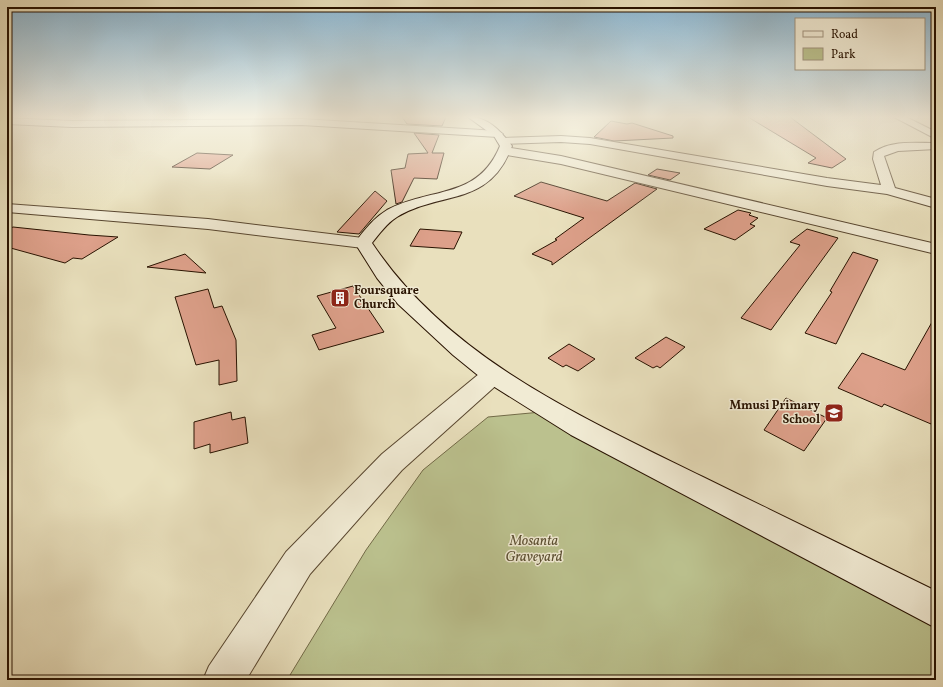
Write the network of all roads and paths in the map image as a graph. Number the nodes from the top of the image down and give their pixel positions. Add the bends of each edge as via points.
1 (501, 149) edge
2 (525, 149) edge
3 (637, 149) edge
4 (891, 149) edge
5 (888, 190) junction
6 (936, 204) edge
7 (7, 208) edge
8 (363, 243) junction
9 (936, 249) edge
10 (493, 375) junction
11 (936, 610) edge
12 (223, 680) edge

1 - 8 street via 498,164 480,182 408,206 392,214
2 - 9 street via 561,160
3 - 5 street
4 - 5 street via 883,151 878,156
5 - 6 street
7 - 8 street via 208,224
8 - 10 street via 383,274 405,300
10 - 11 street via 580,428
10 - 12 street via 392,462 298,563

